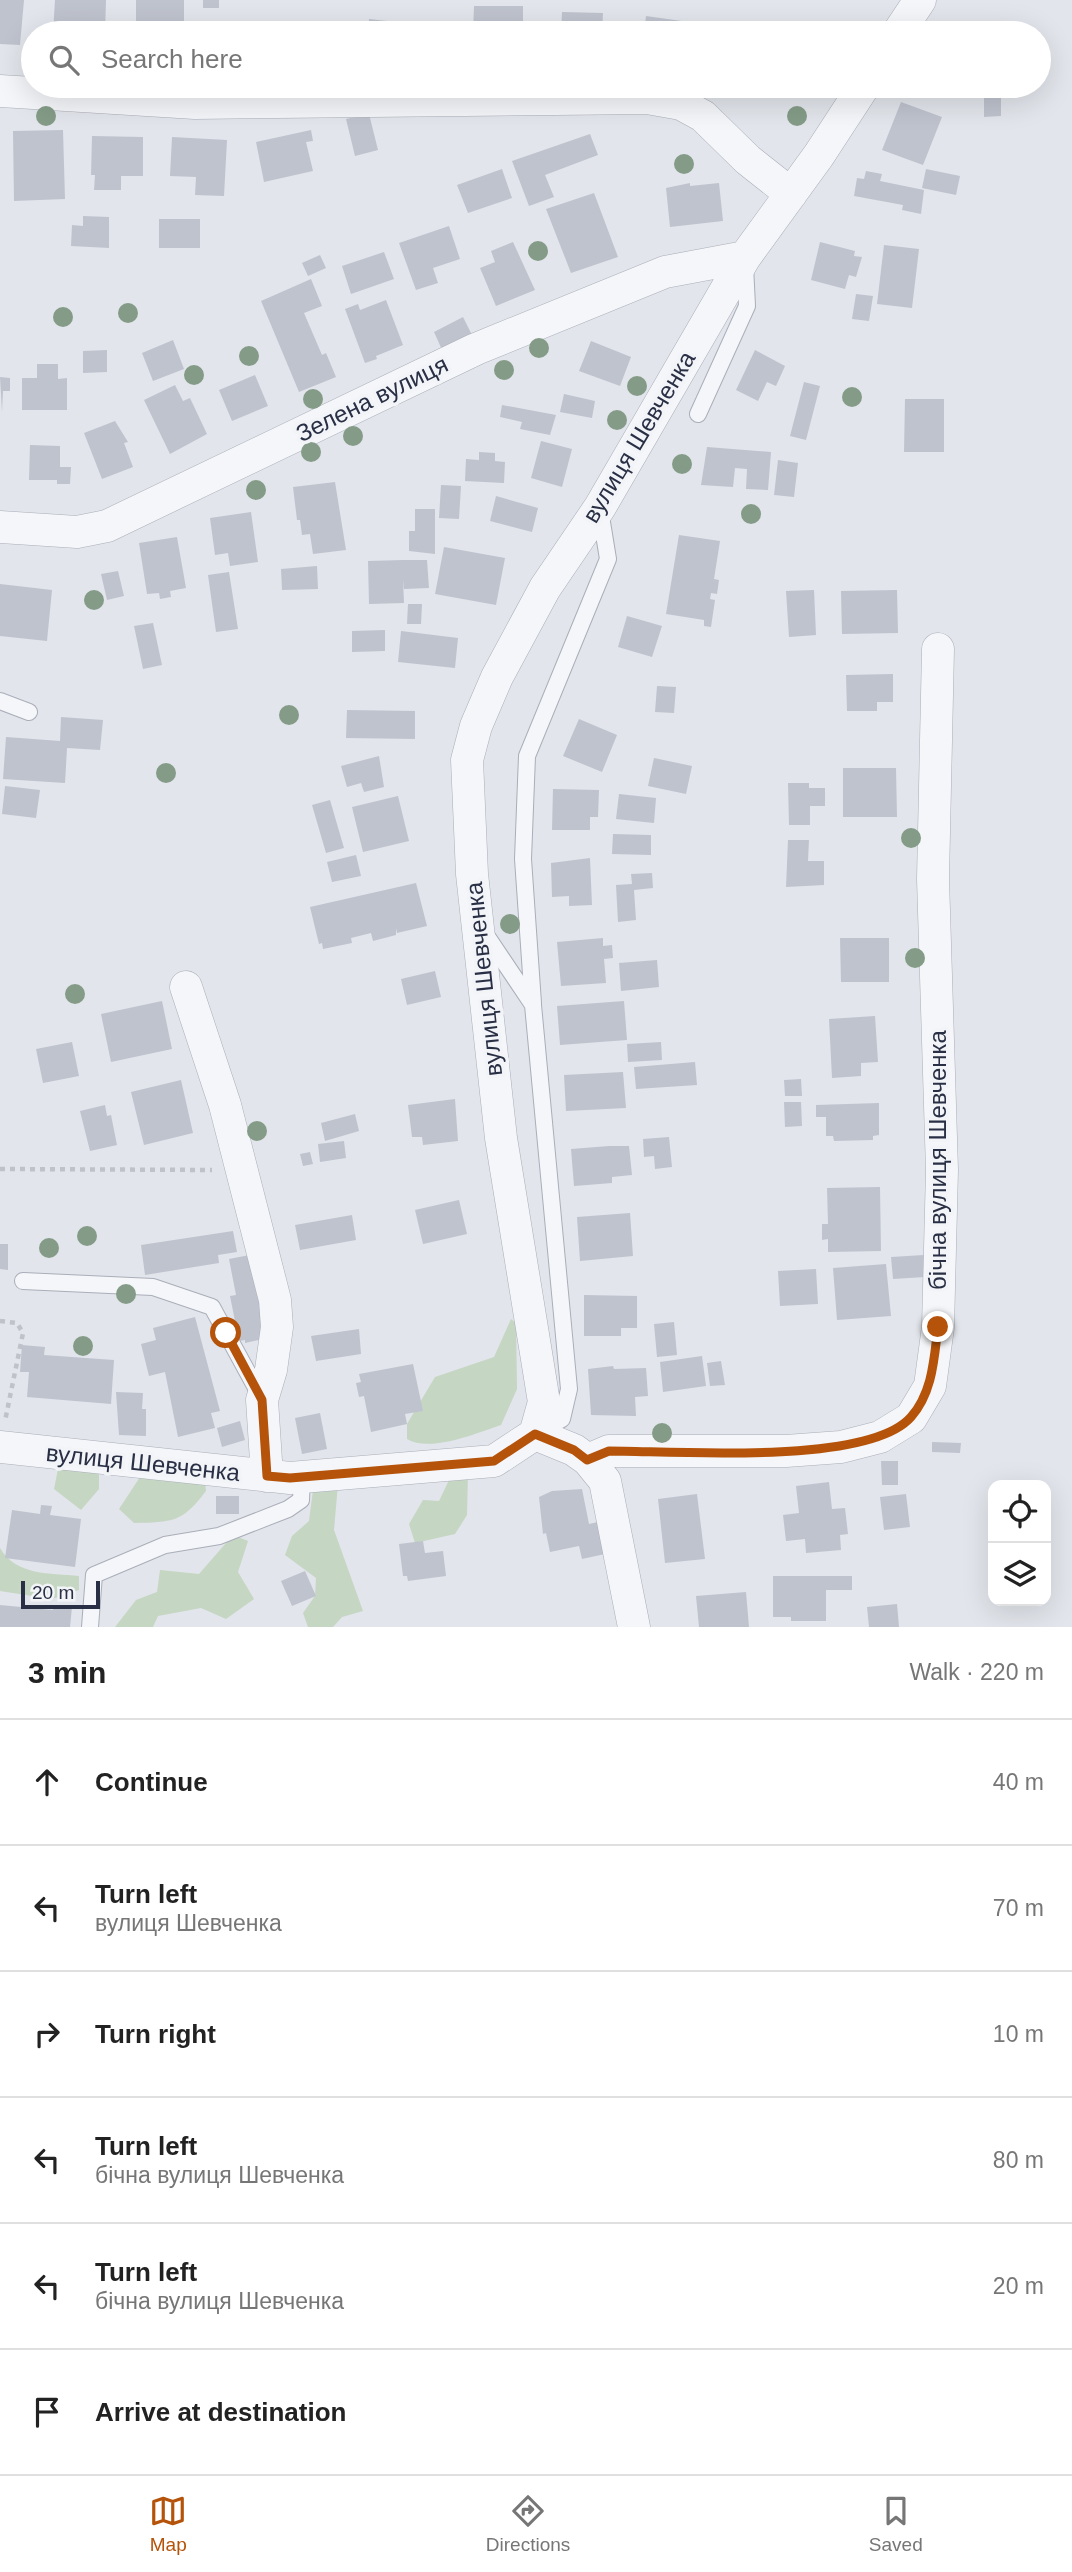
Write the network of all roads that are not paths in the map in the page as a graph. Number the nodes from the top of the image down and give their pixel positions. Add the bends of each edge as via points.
1 (920, 0) edge
2 (906, 21) edge
3 (0, 91) edge
4 (21, 92) edge
5 (114, 98) edge
6 (647, 98) edge
7 (647, 98) edge
8 (856, 98) edge
9 (791, 194) junction
10 (745, 257) junction
11 (698, 414) dead end
12 (600, 507) junction
13 (0, 527) edge
14 (938, 649) dead end
15 (0, 701) edge
16 (29, 712) dead end
17 (477, 921) junction
18 (186, 988) dead end
19 (533, 1005) junction
20 (23, 1281) dead end
21 (262, 1400) junction
22 (535, 1434) junction
23 (2, 1435) edge
24 (587, 1460) junction
25 (267, 1476) junction
26 (302, 1478) junction
27 (90, 1627) edge
28 (634, 1627) edge

1 - 2 street
3 - 4 street
5 - 6 street via 195,103
7 - 9 street via 681,104 703,116
8 - 9 street, вулиця Шевченка
9 - 10 street, вулиця Шевченка
10 - 11 lane via 747,306
10 - 12 street, вулиця Шевченка
10 - 13 street, Зелена вулиця via 665,272 476,349 107,526 78,532
12 - 17 street, вулиця Шевченка via 545,588 476,726 467,774
12 - 19 lane via 608,559 527,756 523,859
14 - 24 street, бічна вулиця Шевченка via 933,879 942,1170 938,1327 930,1386 911,1418 880,1437 841,1447 609,1451
15 - 16 lane
17 - 19 lane
17 - 22 street, вулиця Шевченка via 501,1138 544,1402
18 - 21 street via 225,1105 275,1300 273,1359
19 - 22 lane via 569,1389 562,1419
20 - 21 lane via 153,1287 212,1307
21 - 25 street
22 - 24 street
22 - 26 street, вулиця Шевченка via 494,1461
23 - 25 street, вулиця Шевченка
24 - 28 street via 605,1481
25 - 26 street, вулиця Шевченка
26 - 27 lane via 301,1500 288,1509 219,1536 165,1545 94,1575

